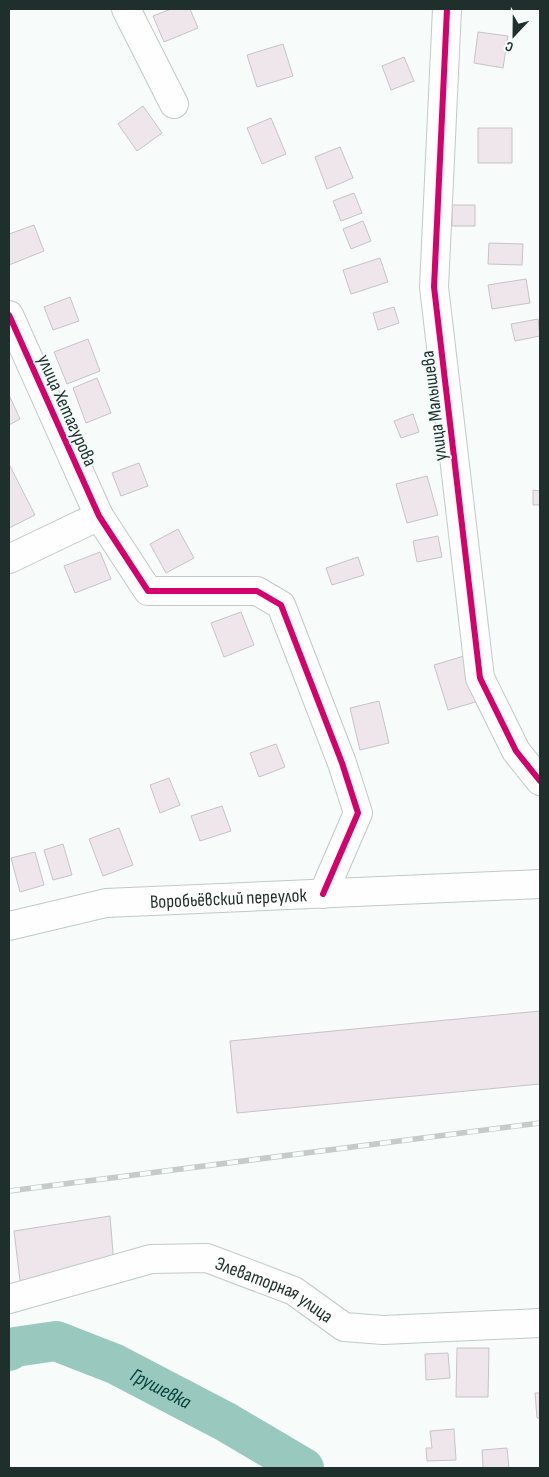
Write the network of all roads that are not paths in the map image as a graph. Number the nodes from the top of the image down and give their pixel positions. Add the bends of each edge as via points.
1 (126, 9) edge
2 (446, 9) edge
3 (174, 104) dead end
4 (9, 315) edge
5 (100, 516) junction
6 (9, 559) edge
7 (540, 781) edge
8 (540, 884) edge
9 (323, 894) junction
10 (9, 926) edge
11 (9, 1299) edge
12 (540, 1322) edge

1 - 3 street
2 - 7 street, улица Малышева via 434,287 480,678 516,751
4 - 5 street, улица Хетагурова
5 - 6 street
5 - 9 street, улица Хетагурова via 148,591 257,591 281,605 358,813
8 - 9 street, Воробьёвский переулок
9 - 10 street, Воробьёвский переулок via 106,903
11 - 12 street, Элеваторная улица via 151,1259 207,1258 294,1291 344,1327 383,1330

